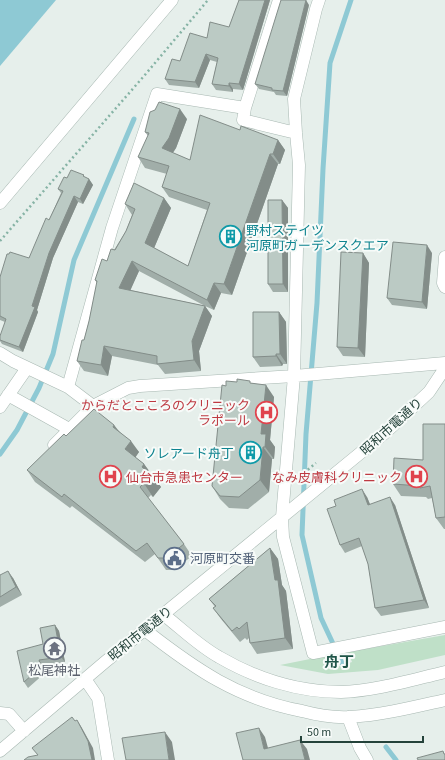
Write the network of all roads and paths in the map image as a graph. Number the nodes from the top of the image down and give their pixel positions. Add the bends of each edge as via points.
1 (172, 0) edge
2 (208, 0) edge
3 (279, 0) edge
4 (320, 0) edge
5 (245, 108) junction
6 (296, 133) junction
7 (0, 203) edge
8 (0, 241) edge
9 (445, 257) edge
10 (445, 287) edge
11 (0, 353) edge
12 (445, 363) edge
13 (445, 368) edge
14 (32, 370) junction
15 (298, 375) junction
16 (63, 385) junction
17 (8, 395) junction
18 (93, 406) junction
19 (0, 407) edge
20 (69, 429) junction
21 (48, 451) edge
22 (316, 463) dead end
23 (295, 480) dead end
24 (282, 517) junction
25 (164, 615) junction
26 (445, 627) edge
27 (145, 630) junction
28 (445, 672) edge
29 (85, 679) junction
30 (445, 700) edge
31 (0, 713) edge
32 (348, 717) junction
33 (24, 731) junction
34 (0, 751) edge
35 (108, 760) edge
36 (367, 760) edge

1 - 7 street
2 - 8 path
3 - 5 street
4 - 6 street via 294,99
5 - 6 street via 243,120
5 - 16 street via 157,94
6 - 15 street via 299,165
9 - 10 street
11 - 14 street
12 - 15 street
13 - 24 street, 昭和市電通り via 429,392 392,428
14 - 16 street
14 - 17 street
15 - 18 street via 140,386 128,388
15 - 24 street
16 - 18 street
17 - 19 street
17 - 20 street
18 - 20 street
20 - 21 street
22 - 23 path
24 - 25 street, 昭和市電通り
24 - 26 street via 284,542 313,653
25 - 27 street, 昭和市電通り
25 - 28 street via 218,657 241,669 288,685 340,692 383,686
27 - 29 street, 昭和市電通り
27 - 32 street via 216,680 248,695 278,707
29 - 33 street, 昭和市電通り
29 - 35 street via 98,698
30 - 32 street
31 - 33 street via 9,714
32 - 36 street
33 - 34 street, 昭和市電通り

